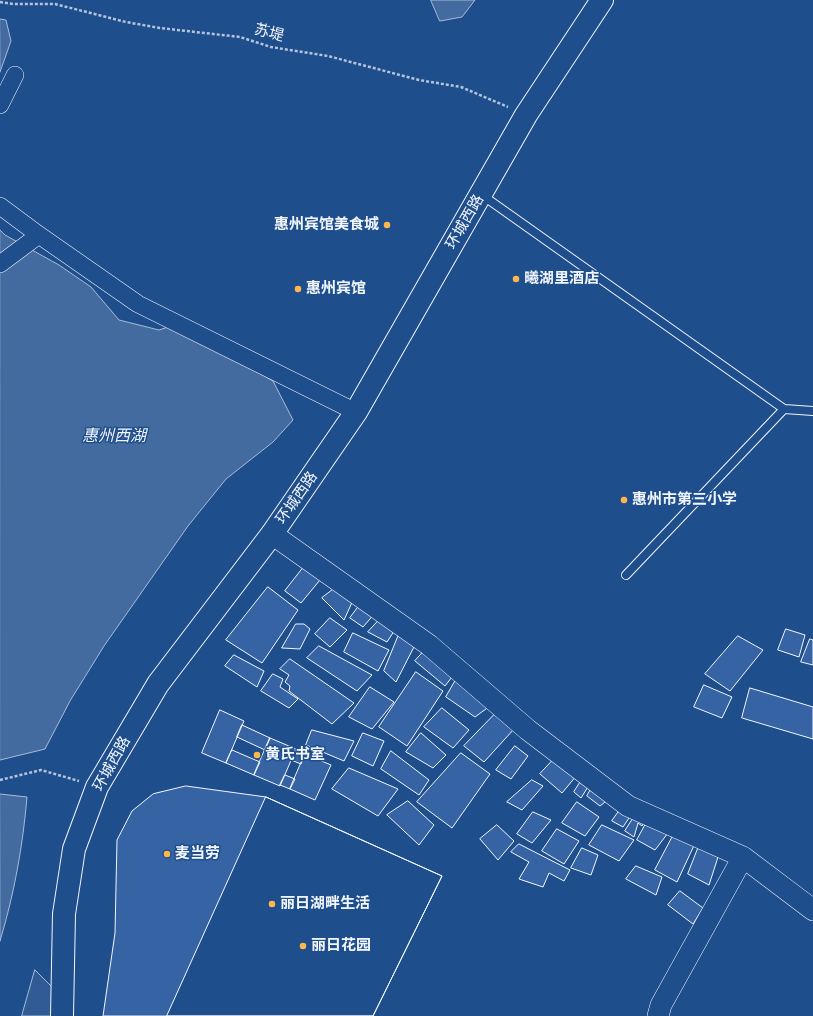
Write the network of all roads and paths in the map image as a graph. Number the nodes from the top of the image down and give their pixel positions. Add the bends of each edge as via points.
1 (602, 0) edge
2 (0, 2) edge
3 (15, 75) dead end
4 (0, 105) edge
5 (526, 115) junction
6 (481, 194) junction
7 (0, 206) edge
8 (39, 235) junction
9 (0, 264) edge
10 (784, 409) junction
11 (813, 411) edge
12 (356, 412) junction
13 (272, 534) junction
14 (626, 576) dead end
15 (0, 780) edge
16 (97, 787) junction
17 (743, 857) junction
18 (813, 910) edge
19 (62, 1016) edge
20 (658, 1016) edge

1 - 5 main road, 环城西路
2 - 5 path, 苏堤 via 55,4 126,22 240,37 271,47 328,56 419,80 461,86
3 - 4 street
5 - 6 main road, 环城西路
6 - 10 lane
6 - 12 main road, 环城西路
7 - 8 street
8 - 9 street
8 - 12 street via 138,304
10 - 11 lane
10 - 14 lane
12 - 13 main road, 环城西路
13 - 16 main road, 环城西路 via 158,684
13 - 17 street via 429,645 528,730 628,806
15 - 16 path via 41,770
16 - 19 main road, 环城西路 via 74,849 64,914
17 - 18 street
17 - 20 street via 661,1005

